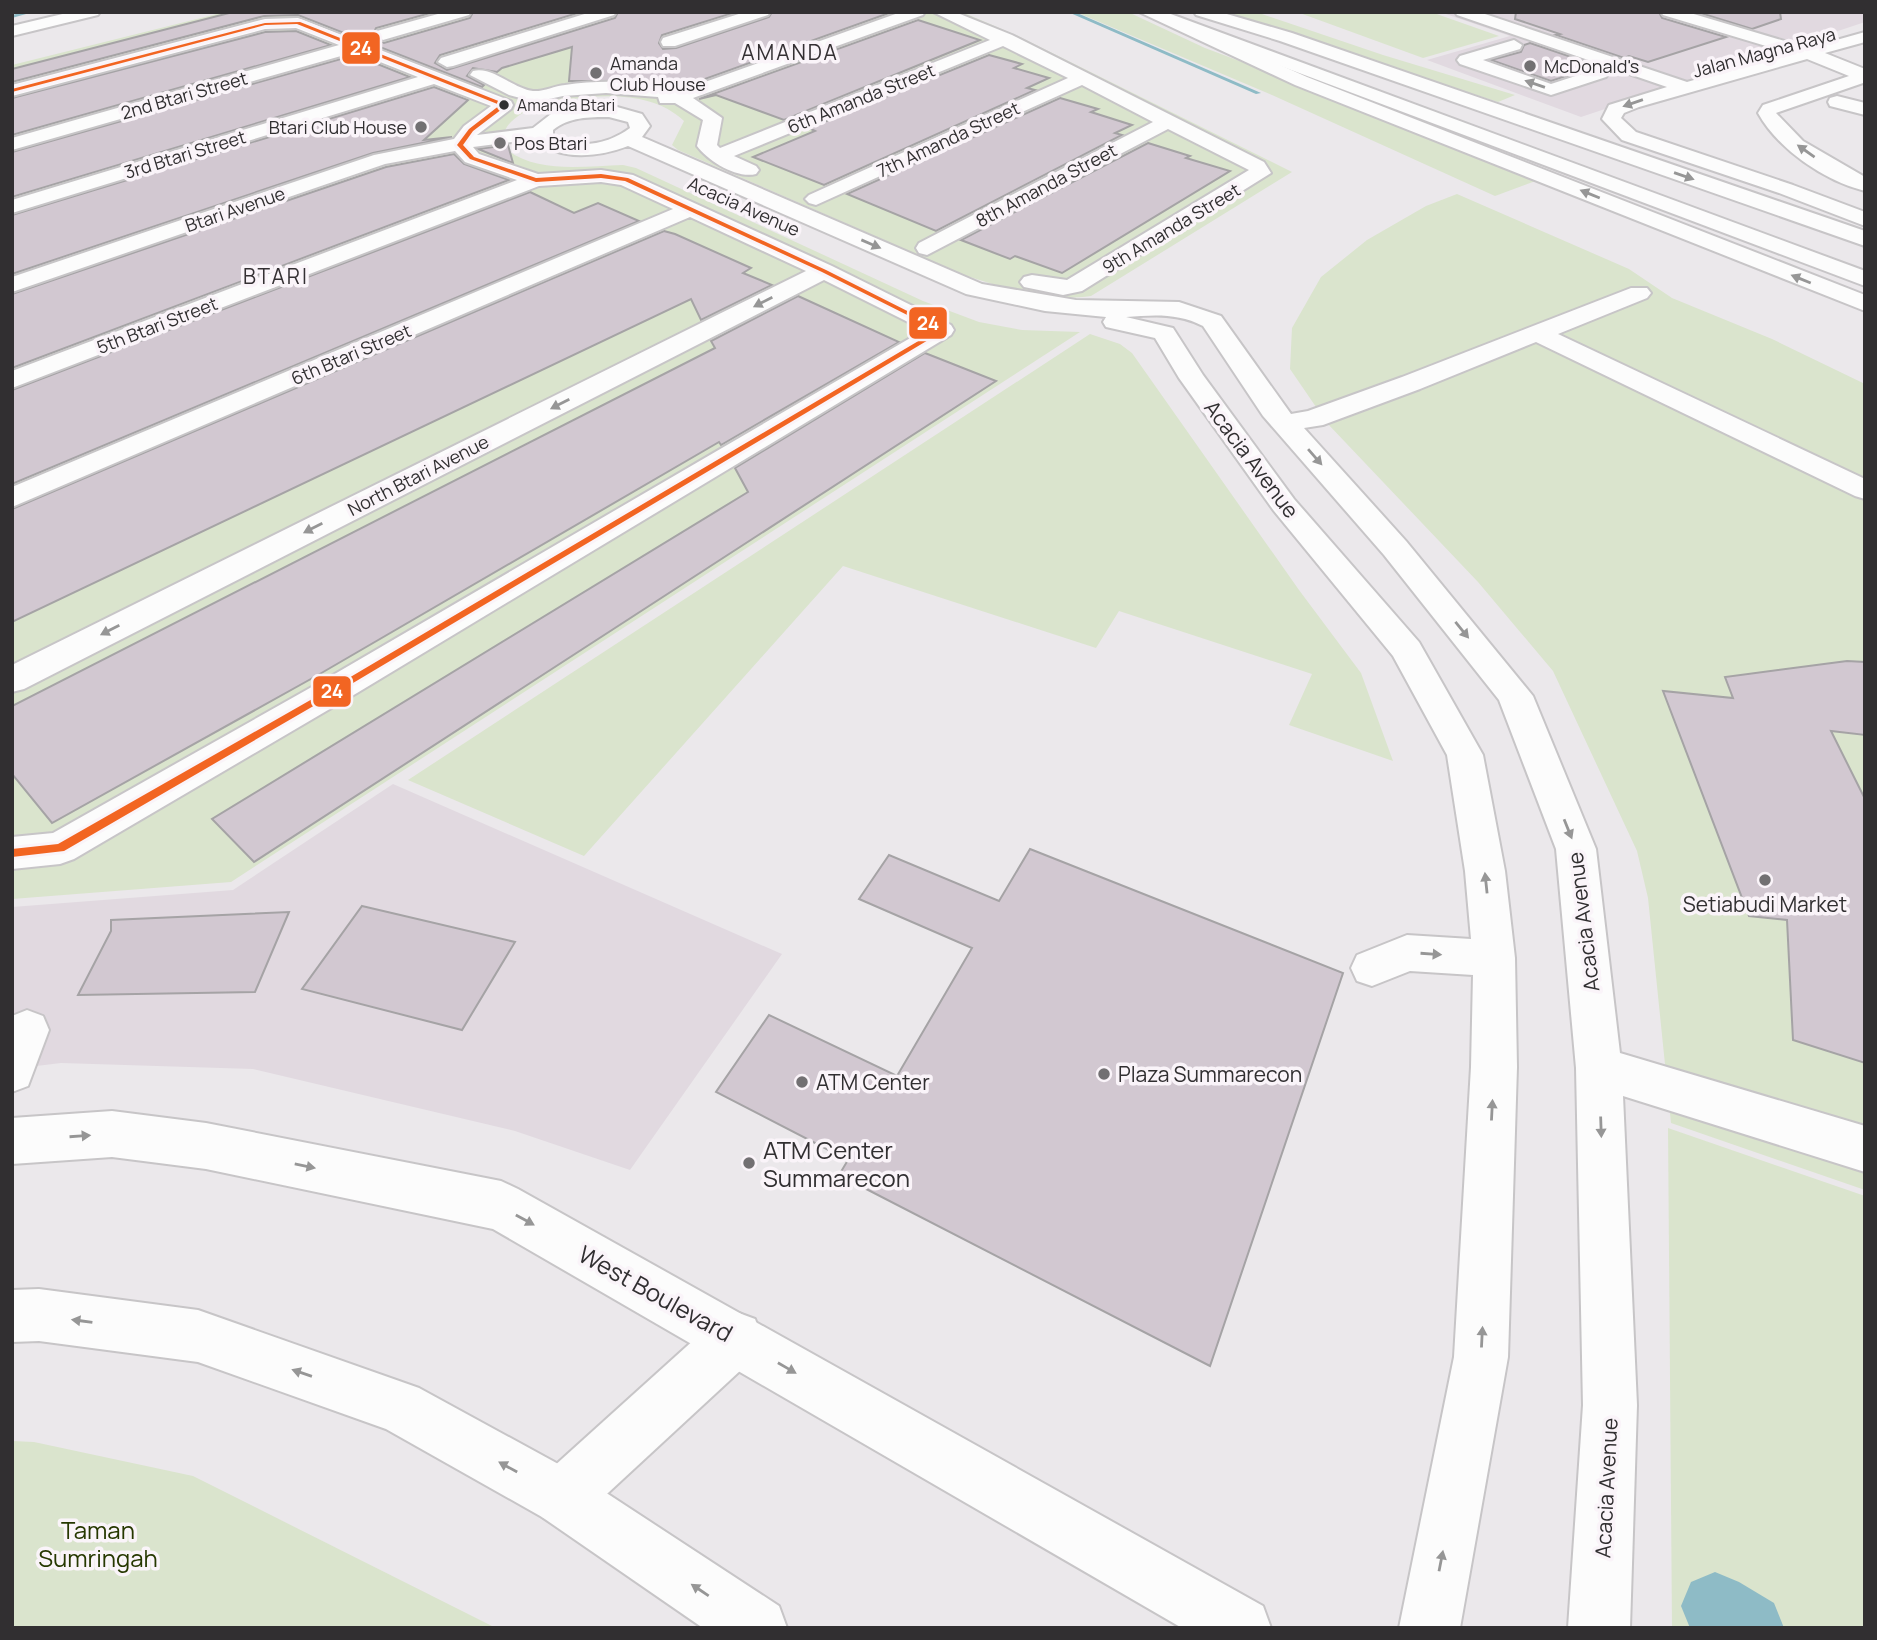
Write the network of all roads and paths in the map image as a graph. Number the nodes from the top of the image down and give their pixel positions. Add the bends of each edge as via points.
1 (92, 12) edge
2 (463, 12) edge
3 (608, 12) edge
4 (762, 12) edge
5 (917, 12) edge
6 (941, 12) edge
7 (1147, 12) edge
8 (1152, 12) edge
9 (1192, 12) edge
10 (1202, 12) edge
11 (1463, 12) edge
12 (1669, 12) edge
13 (1700, 12) edge
14 (1865, 24) edge
15 (12, 30) edge
16 (1865, 37) edge
17 (1006, 39) junction
18 (669, 43) dead end
19 (1514, 45) dead end
20 (356, 46) junction
21 (408, 46) dead end
22 (1805, 48) junction
23 (1865, 61) edge
24 (439, 65) junction
25 (1600, 73) dead end
26 (1080, 79) junction
27 (1662, 80) junction
28 (1684, 88) junction
29 (12, 91) edge
30 (1865, 94) edge
31 (680, 97) junction
32 (1837, 102) junction
33 (1865, 109) edge
34 (1165, 123) junction
35 (623, 129) junction
36 (1807, 131) dead end
37 (544, 137) junction
38 (12, 144) edge
39 (460, 145) junction
40 (717, 156) junction
41 (536, 180) junction
42 (1865, 185) edge
43 (816, 199) junction
44 (12, 207) edge
45 (690, 209) junction
46 (1865, 220) edge
47 (1865, 239) edge
48 (927, 248) junction
49 (1865, 259) edge
50 (813, 266) junction
51 (1865, 279) edge
52 (12, 285) edge
53 (1639, 293) dead end
54 (1865, 304) edge
55 (1168, 312) junction
56 (1536, 333) junction
57 (12, 380) edge
58 (1284, 423) junction
59 (458, 442) junction
60 (1865, 490) edge
61 (12, 498) edge
62 (12, 650) edge
63 (12, 680) edge
64 (12, 853) edge
65 (1494, 958) junction
66 (1371, 968) dead end
67 (27, 1030) dead end
68 (1600, 1068) junction
69 (12, 1071) edge
70 (12, 1140) edge
71 (1865, 1149) edge
72 (12, 1315) edge
73 (736, 1338) junction
74 (562, 1497) junction
75 (757, 1628) edge
76 (1241, 1628) edge
77 (1429, 1628) edge
78 (1599, 1628) edge

1 - 15 main road
2 - 21 main road via 377,33
3 - 24 main road, 3rd Btari Street
4 - 18 main road
5 - 31 main road
6 - 17 main road
54 -> 7 main road via 1301,81
8 - 51 main road
9 - 49 main road
10 -> 47 main road via 1286,37
11 - 27 main road
12 - 22 main road
13 - 22 main road
14 - 22 main road, Jalan Magna Raya
16 - 22 main road, Jalan Magna Raya
17 - 26 main road
17 - 40 main road, 6th Amanda Street
25 -> 19 main road via 1550,90 1466,60
20 - 24 main road
20 - 29 main road via 298,23 265,24
20 - 38 main road, 2nd Btari Street
22 - 23 main road
22 - 27 main road, Jalan Magna Raya
22 - 28 main road, Jalan Magna Raya
42 -> 22 main road via 1803,150 1769,119 1770,109 1860,76
24 - 31 main road via 533,97 564,90 638,88
24 - 39 main road via 504,105 471,130
24 - 44 main road, 3rd Btari Street
26 - 34 main road
26 - 43 main road, 7th Amanda Street
27 - 28 main road
28 -> 46 main road, Jalan Magna Raya via 1616,109 1611,119 1629,136
30 - 32 main road
31 - 35 main road via 661,99
31 - 40 main road via 713,118 707,146
32 - 33 main road
32 - 36 main road via 1792,120
34 - 48 main road, 8th Amanda Street
34 - 48 main road, 9th Amanda Street via 1257,166 1261,173 1074,286 995,275
35 - 37 main road via 573,148
35 - 37 main road via 599,111 565,116 548,124
35 - 55 main road, Acacia Avenue via 938,292 991,309 1122,316
37 - 39 main road, Btari Avenue via 485,147
39 - 41 main road via 472,158
39 - 52 main road, Btari Avenue via 381,159
40 - 43 main road
41 - 45 main road via 626,179
41 - 57 main road, 5th Btari Street
43 - 48 main road
45 - 50 main road
45 - 61 main road, 6th Btari Street
50 - 59 main road, North Btari Avenue
50 - 64 main road via 942,330 60,848
53 - 56 main road
55 - 58 main road, Acacia Avenue via 1216,321
65 -> 55 main road, Acacia Avenue via 1465,755 1407,650 1284,505 1188,372
56 - 58 main road via 1313,419
56 - 60 main road
58 -> 68 main road, Acacia Avenue via 1395,548 1515,696 1576,849
59 - 62 main road, North Btari Avenue
59 -> 63 main road, North Btari Avenue
66 -> 65 main road via 1407,953
77 -> 65 main road, Acacia Avenue via 1481,1357 1494,1067
67 - 69 main road
68 - 71 main road
68 -> 78 main road, Acacia Avenue via 1610,1405
70 -> 73 main road, West Boulevard via 112,1134 206,1146 500,1206
74 -> 72 main road via 400,1407 198,1336
73 - 74 main road
73 -> 76 main road, West Boulevard
75 -> 74 main road

